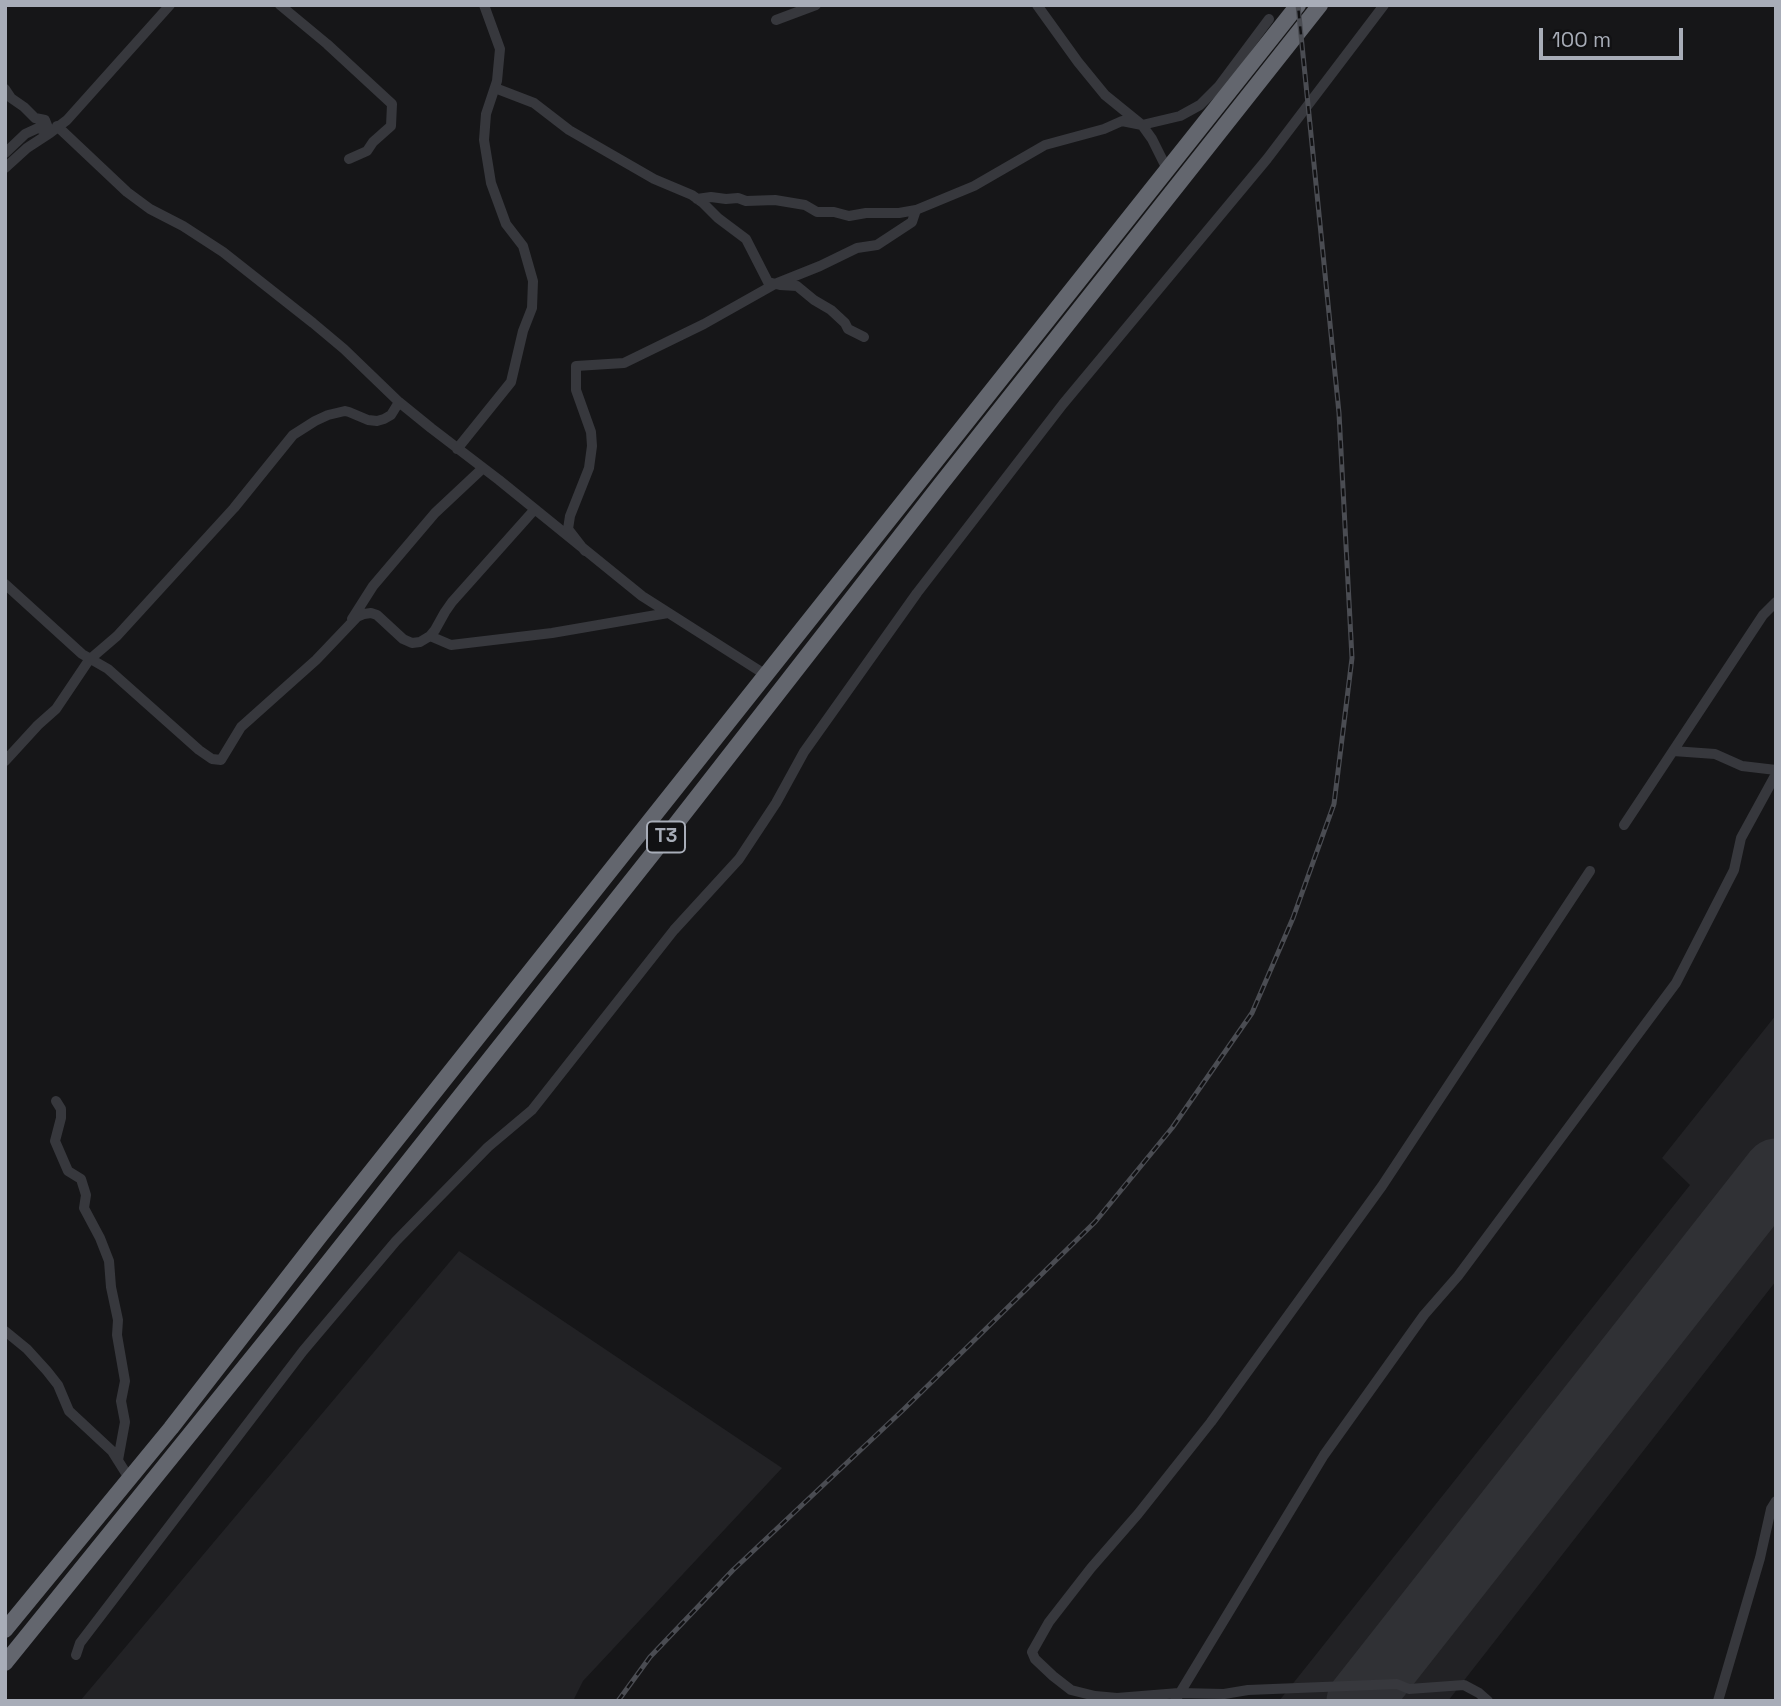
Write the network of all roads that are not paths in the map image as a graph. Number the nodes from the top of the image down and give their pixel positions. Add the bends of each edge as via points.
1 (170, 5) edge
2 (280, 5) edge
3 (484, 5) edge
4 (816, 5) edge
5 (1037, 5) edge
6 (1269, 5) edge
7 (1298, 5) edge
8 (1320, 5) edge
9 (1384, 5) edge
10 (1269, 19) junction
11 (776, 20) dead end
12 (1269, 41) junction
13 (495, 88) junction
14 (5, 89) edge
15 (1142, 125) junction
16 (54, 129) junction
17 (5, 153) edge
18 (349, 159) dead end
19 (5, 168) edge
20 (1167, 169) junction
21 (697, 199) junction
22 (916, 210) junction
23 (775, 284) junction
24 (864, 337) dead end
25 (399, 402) junction
26 (457, 449) junction
27 (483, 468) junction
28 (535, 509) junction
29 (585, 551) junction
30 (5, 584) edge
31 (1776, 602) edge
32 (668, 613) junction
33 (346, 628) junction
34 (430, 636) junction
35 (90, 659) junction
36 (766, 675) junction
37 (1674, 751) junction
38 (5, 761) edge
39 (1776, 772) edge
40 (1624, 825) dead end
41 (1590, 871) dead end
42 (56, 1101) dead end
43 (5, 1331) edge
44 (118, 1460) junction
45 (129, 1478) junction
46 (1776, 1501) edge
47 (5, 1630) edge
48 (76, 1656) dead end
49 (5, 1663) edge
50 (1177, 1697) edge
51 (1488, 1701) edge
52 (1718, 1701) edge

1 - 16 street via 68,120
2 - 18 street via 392,104 391,126 367,151
3 - 13 street via 500,49
4 - 11 street
5 - 15 street via 1105,95
6 - 10 street
7 - 12 highway, T3
8 - 49 highway, T3 via 658,847
9 - 48 street via 1267,159 1063,404 917,593 804,752 739,859 674,930 533,1110 488,1147 396,1241 303,1352 80,1643
10 - 12 street
10 - 15 street via 1200,105 1180,116
12 - 20 highway, T3
13 - 21 street via 534,103 579,136
13 - 26 street via 484,140 491,183 506,224 523,246 533,281 531,308 511,382
14 - 16 street
15 - 20 street
15 - 22 street via 1122,121 1045,145 974,186
16 - 17 street via 38,128 25,134
16 - 19 street
16 - 25 street via 138,200 223,251 344,349
20 - 36 highway, T3
21 - 22 street via 775,200 849,216
21 - 23 street via 746,239 768,282
22 - 23 street via 912,222 877,245 857,248
23 - 24 street via 797,286
23 - 29 street via 624,363 576,366 576,390 592,446 568,529
25 - 26 street
25 - 35 street via 384,419 368,420 345,411 293,435 234,508 117,636
26 - 27 street
27 - 28 street
27 - 33 street via 435,513 373,586
28 - 29 street
28 - 34 street via 444,612
29 - 32 street
30 - 35 street
31 - 37 street
32 - 34 street via 452,645
32 - 36 street
33 - 34 street via 357,617 371,613 412,643
33 - 35 street via 240,727 221,760 199,750 108,669
35 - 38 street via 56,709
36 - 45 highway, T3
37 - 39 street via 1715,754 1742,766
37 - 40 street
39 - 50 street via 1741,838 1734,870 1676,983 1458,1276 1424,1315 1324,1455
41 - 50 street via 1382,1186 1210,1422 1049,1622 1032,1652 1052,1676 1072,1689 1117,1698
42 - 44 street via 61,1118 55,1141 68,1171 81,1179 85,1208 109,1261 125,1381 121,1401 125,1422
43 - 44 street via 47,1371 69,1411
44 - 45 street
45 - 47 highway, T3
46 - 52 street
50 - 51 street via 1248,1690 1464,1685

